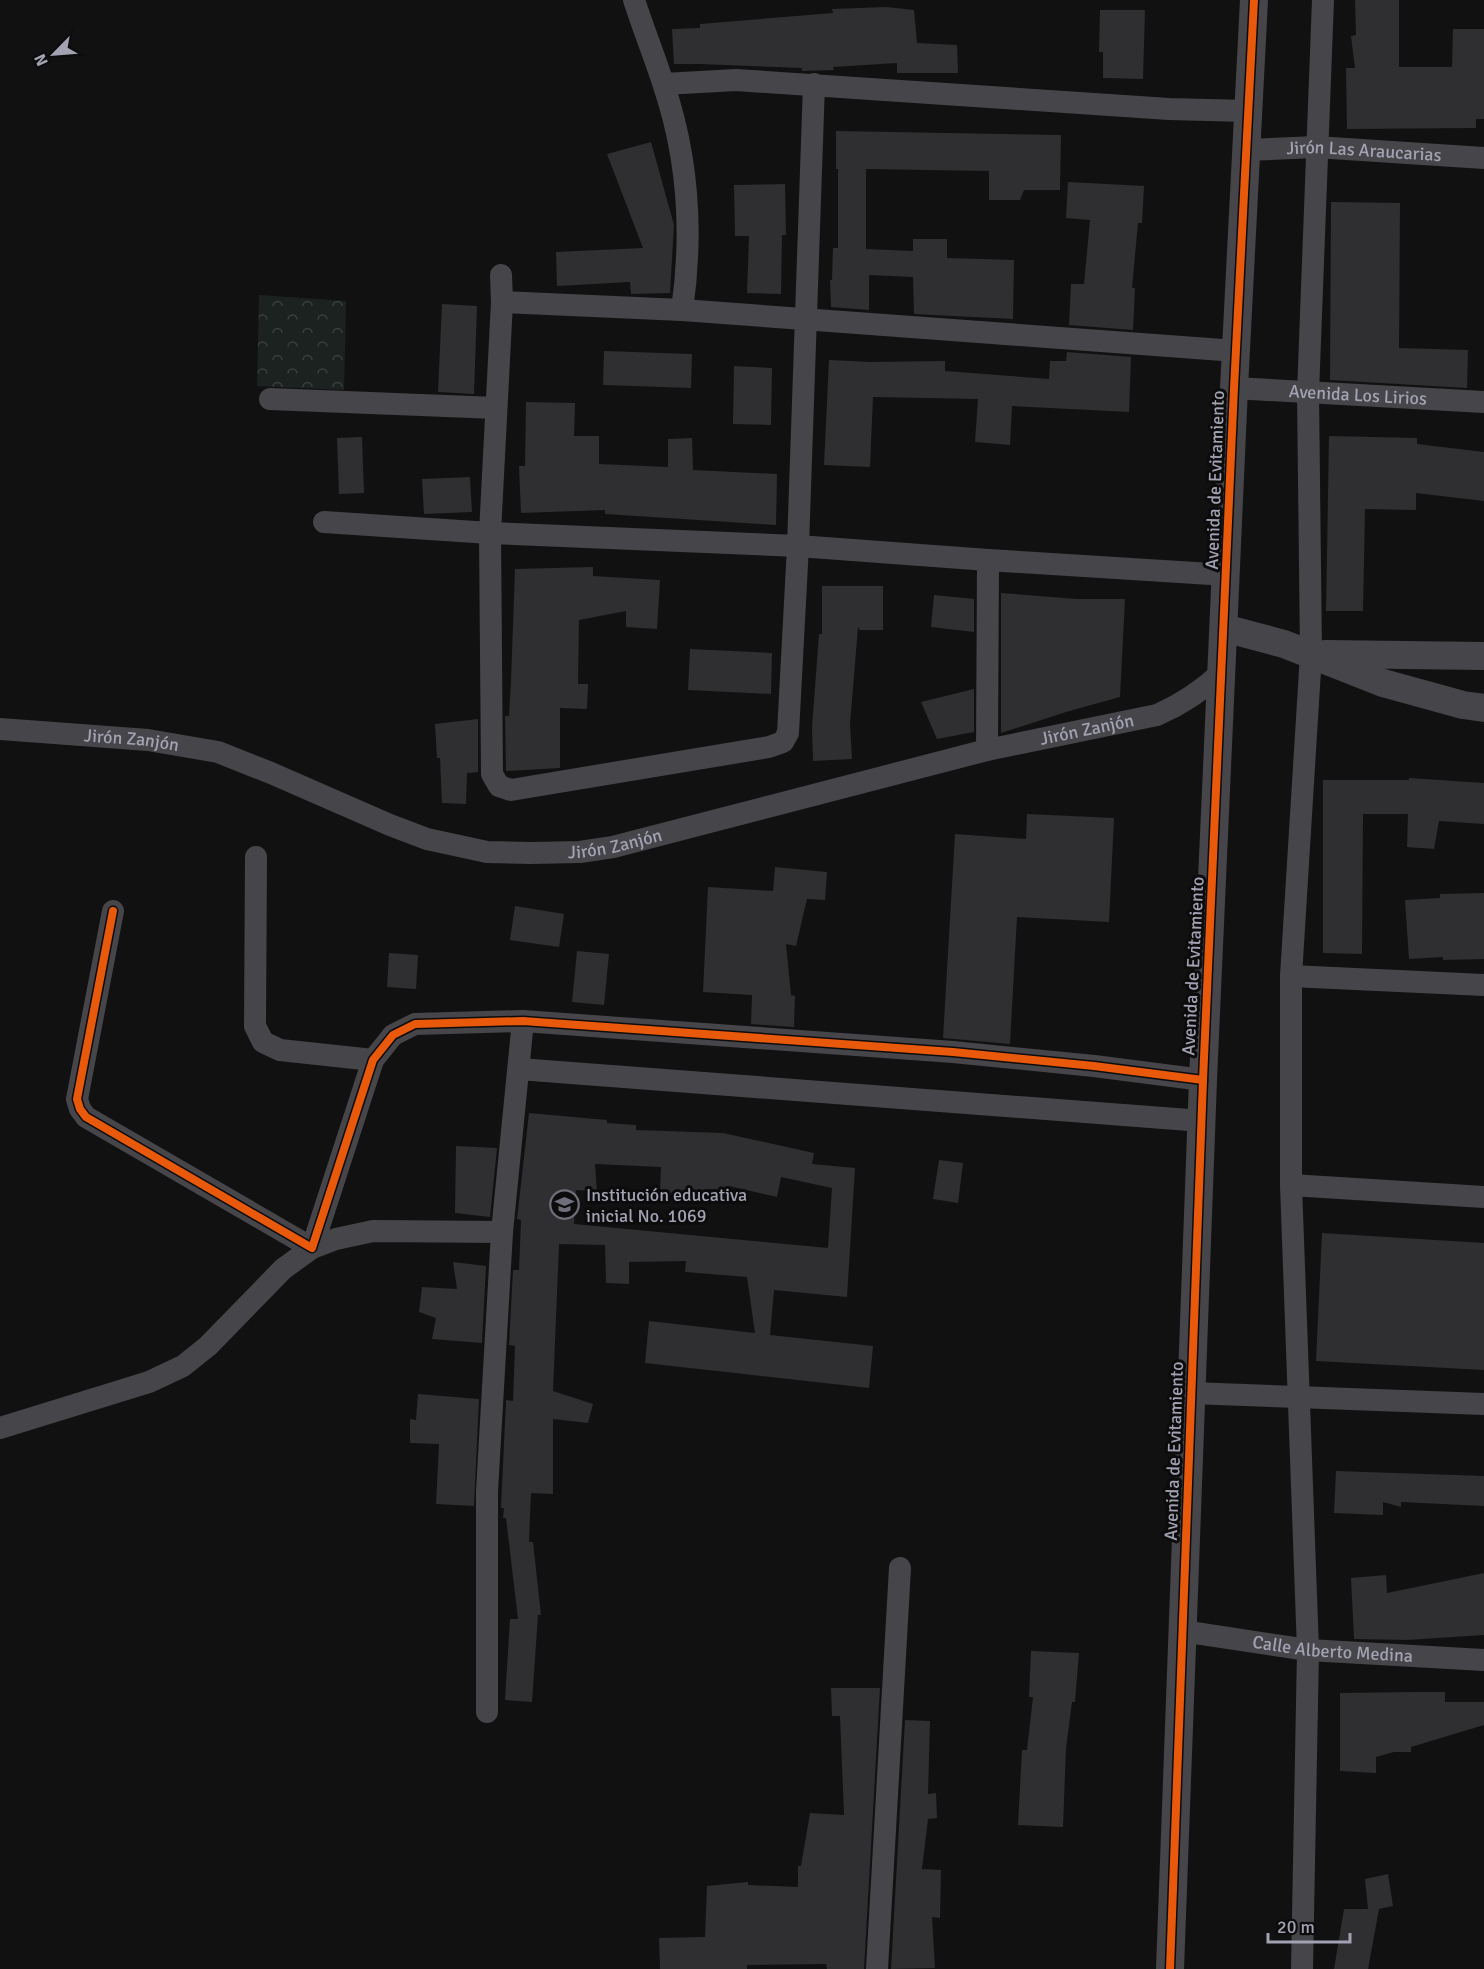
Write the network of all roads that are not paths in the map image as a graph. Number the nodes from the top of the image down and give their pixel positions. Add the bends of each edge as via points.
1 (634, 0) edge
2 (1254, 0) edge
3 (1323, 0) edge
4 (664, 84) junction
5 (813, 84) junction
6 (1247, 111) junction
7 (1316, 147) junction
8 (1246, 150) junction
9 (1484, 158) edge
10 (501, 275) dead end
11 (501, 302) junction
12 (682, 310) junction
13 (804, 321) junction
14 (1236, 351) junction
15 (1234, 388) junction
16 (1308, 393) junction
17 (270, 399) dead end
18 (1484, 402) edge
19 (496, 408) junction
20 (324, 522) dead end
21 (490, 533) junction
22 (798, 546) junction
23 (988, 560) junction
24 (1227, 575) junction
25 (1224, 628) junction
26 (1311, 654) junction
27 (1484, 656) edge
28 (1222, 672) junction
29 (1484, 708) edge
30 (0, 729) edge
31 (987, 750) junction
32 (256, 857) dead end
33 (113, 910) dead end
34 (1291, 976) junction
35 (1484, 985) edge
36 (523, 1021) junction
37 (373, 1060) junction
38 (519, 1069) junction
39 (1203, 1080) junction
40 (1202, 1121) junction
41 (1291, 1185) junction
42 (1484, 1197) edge
43 (502, 1232) junction
44 (312, 1248) junction
45 (1191, 1393) junction
46 (1298, 1396) junction
47 (1484, 1404) edge
48 (0, 1428) edge
49 (900, 1568) dead end
50 (1182, 1631) junction
51 (1308, 1650) junction
52 (1484, 1660) edge
53 (488, 1712) dead end
54 (877, 1969) edge
55 (1170, 1969) edge
56 (1302, 1969) edge

1 - 4 street
2 - 6 street, Avenida de Evitamiento
3 - 7 street
4 - 5 street via 736,80
4 - 12 street via 682,158 689,224
5 - 6 street
5 - 13 street
6 - 8 street, Avenida de Evitamiento
7 - 8 street, Jirón Las Araucarias
7 - 9 street, Jirón Las Araucarias
7 - 16 street
8 - 14 street, Avenida de Evitamiento
10 - 11 street
11 - 12 street
11 - 19 street
12 - 13 street
13 - 14 street
13 - 22 street
14 - 15 street, Avenida de Evitamiento
15 - 16 street, Avenida Los Lirios
15 - 24 street, Avenida de Evitamiento
16 - 18 street, Avenida Los Lirios
16 - 26 street
17 - 19 street
19 - 21 street
20 - 21 street
21 - 22 street
21 - 22 street via 492,774 500,786 511,790 783,742 789,733
22 - 23 street
23 - 24 street
23 - 31 street
24 - 25 street, Avenida de Evitamiento
25 - 26 street
25 - 28 street, Avenida de Evitamiento
26 - 27 street
26 - 29 street via 1383,683
26 - 34 street
28 - 31 street, Jirón Zanjón via 1208,686 1157,715
28 - 39 street, Avenida de Evitamiento
30 - 31 street, Jirón Zanjón via 148,740 218,752 427,838 487,852 530,853 580,852 613,846
32 - 37 street via 255,1026 263,1042 280,1050
33 - 44 street via 77,1099 80,1109 86,1117
34 - 35 street
34 - 41 street
36 - 37 street via 416,1024 393,1035
36 - 38 street
36 - 39 street via 953,1052
37 - 44 street
38 - 40 street
38 - 43 street
39 - 40 street, Avenida de Evitamiento
40 - 45 street, Avenida de Evitamiento
41 - 42 street
41 - 46 street
43 - 44 street via 373,1231
43 - 53 street via 487,1491
44 - 48 street via 283,1269 208,1346 183,1366 149,1382
45 - 46 street
45 - 50 street, Avenida de Evitamiento
46 - 47 street
46 - 51 street
49 - 54 street
50 - 51 street, Calle Alberto Medina
50 - 55 street, Avenida de Evitamiento
51 - 52 street, Calle Alberto Medina
51 - 56 street

